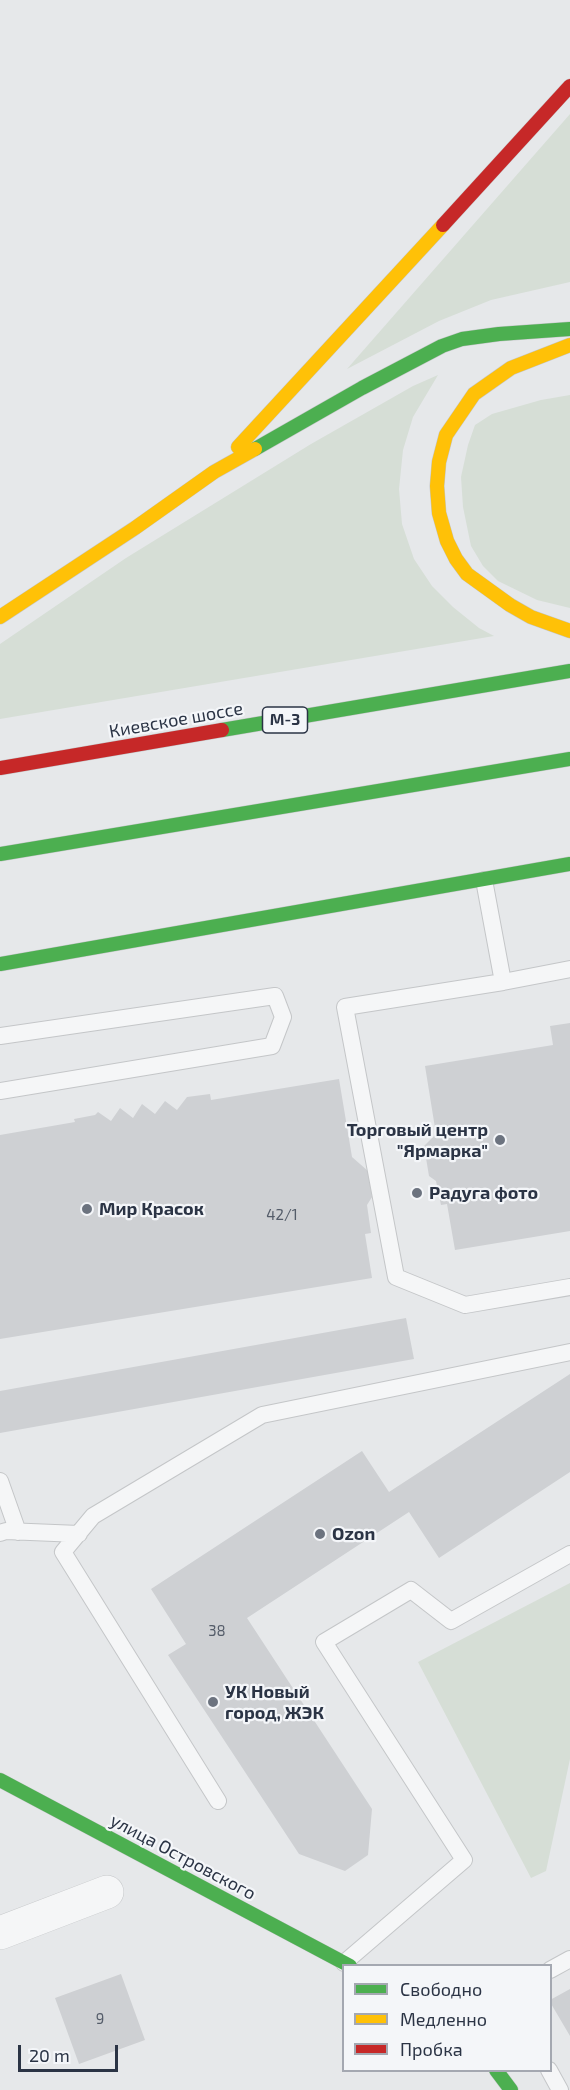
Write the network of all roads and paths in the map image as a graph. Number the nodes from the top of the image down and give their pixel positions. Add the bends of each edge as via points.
1 (570, 86) edge
2 (570, 329) edge
3 (570, 345) edge
4 (214, 472) junction
5 (0, 617) edge
6 (570, 631) edge
7 (570, 671) edge
8 (570, 759) edge
9 (0, 768) edge
10 (0, 854) edge
11 (570, 864) edge
12 (484, 880) junction
13 (0, 964) edge
14 (570, 969) edge
15 (503, 982) junction
16 (0, 1036) edge
17 (0, 1091) edge
18 (570, 1287) edge
19 (570, 1352) edge
20 (0, 1481) edge
21 (18, 1532) junction
22 (0, 1533) edge
23 (78, 1534) junction
24 (570, 1554) edge
25 (0, 1780) edge
26 (218, 1801) dead end
27 (107, 1892) dead end
28 (0, 1933) edge
29 (570, 1959) edge
30 (347, 1964) edge
31 (552, 1969) edge
32 (498, 2072) edge
33 (550, 2072) edge
34 (511, 2090) edge
35 (560, 2090) edge

1 - 4 main road
2 - 4 main road via 499,334 442,346
3 - 6 main road via 511,368 474,394 446,435 437,486 447,541 466,574 531,617
4 - 5 main road
7 - 9 main road, Киевское шоссе / М-3
8 - 10 main road
11 - 12 main road
12 - 13 main road
12 - 15 lane
14 - 15 lane
15 - 18 lane via 345,1007 396,1277 465,1305
16 - 17 lane via 275,996 283,1017 272,1046
19 - 23 lane via 262,1414 93,1516
20 - 21 lane
21 - 22 lane
21 - 23 lane
23 - 26 lane via 63,1552
24 - 30 lane via 451,1621 411,1590 324,1642 464,1860
25 - 30 main road, улица Островского
27 - 28 street
29 - 31 lane
32 - 34 main road
33 - 35 lane

